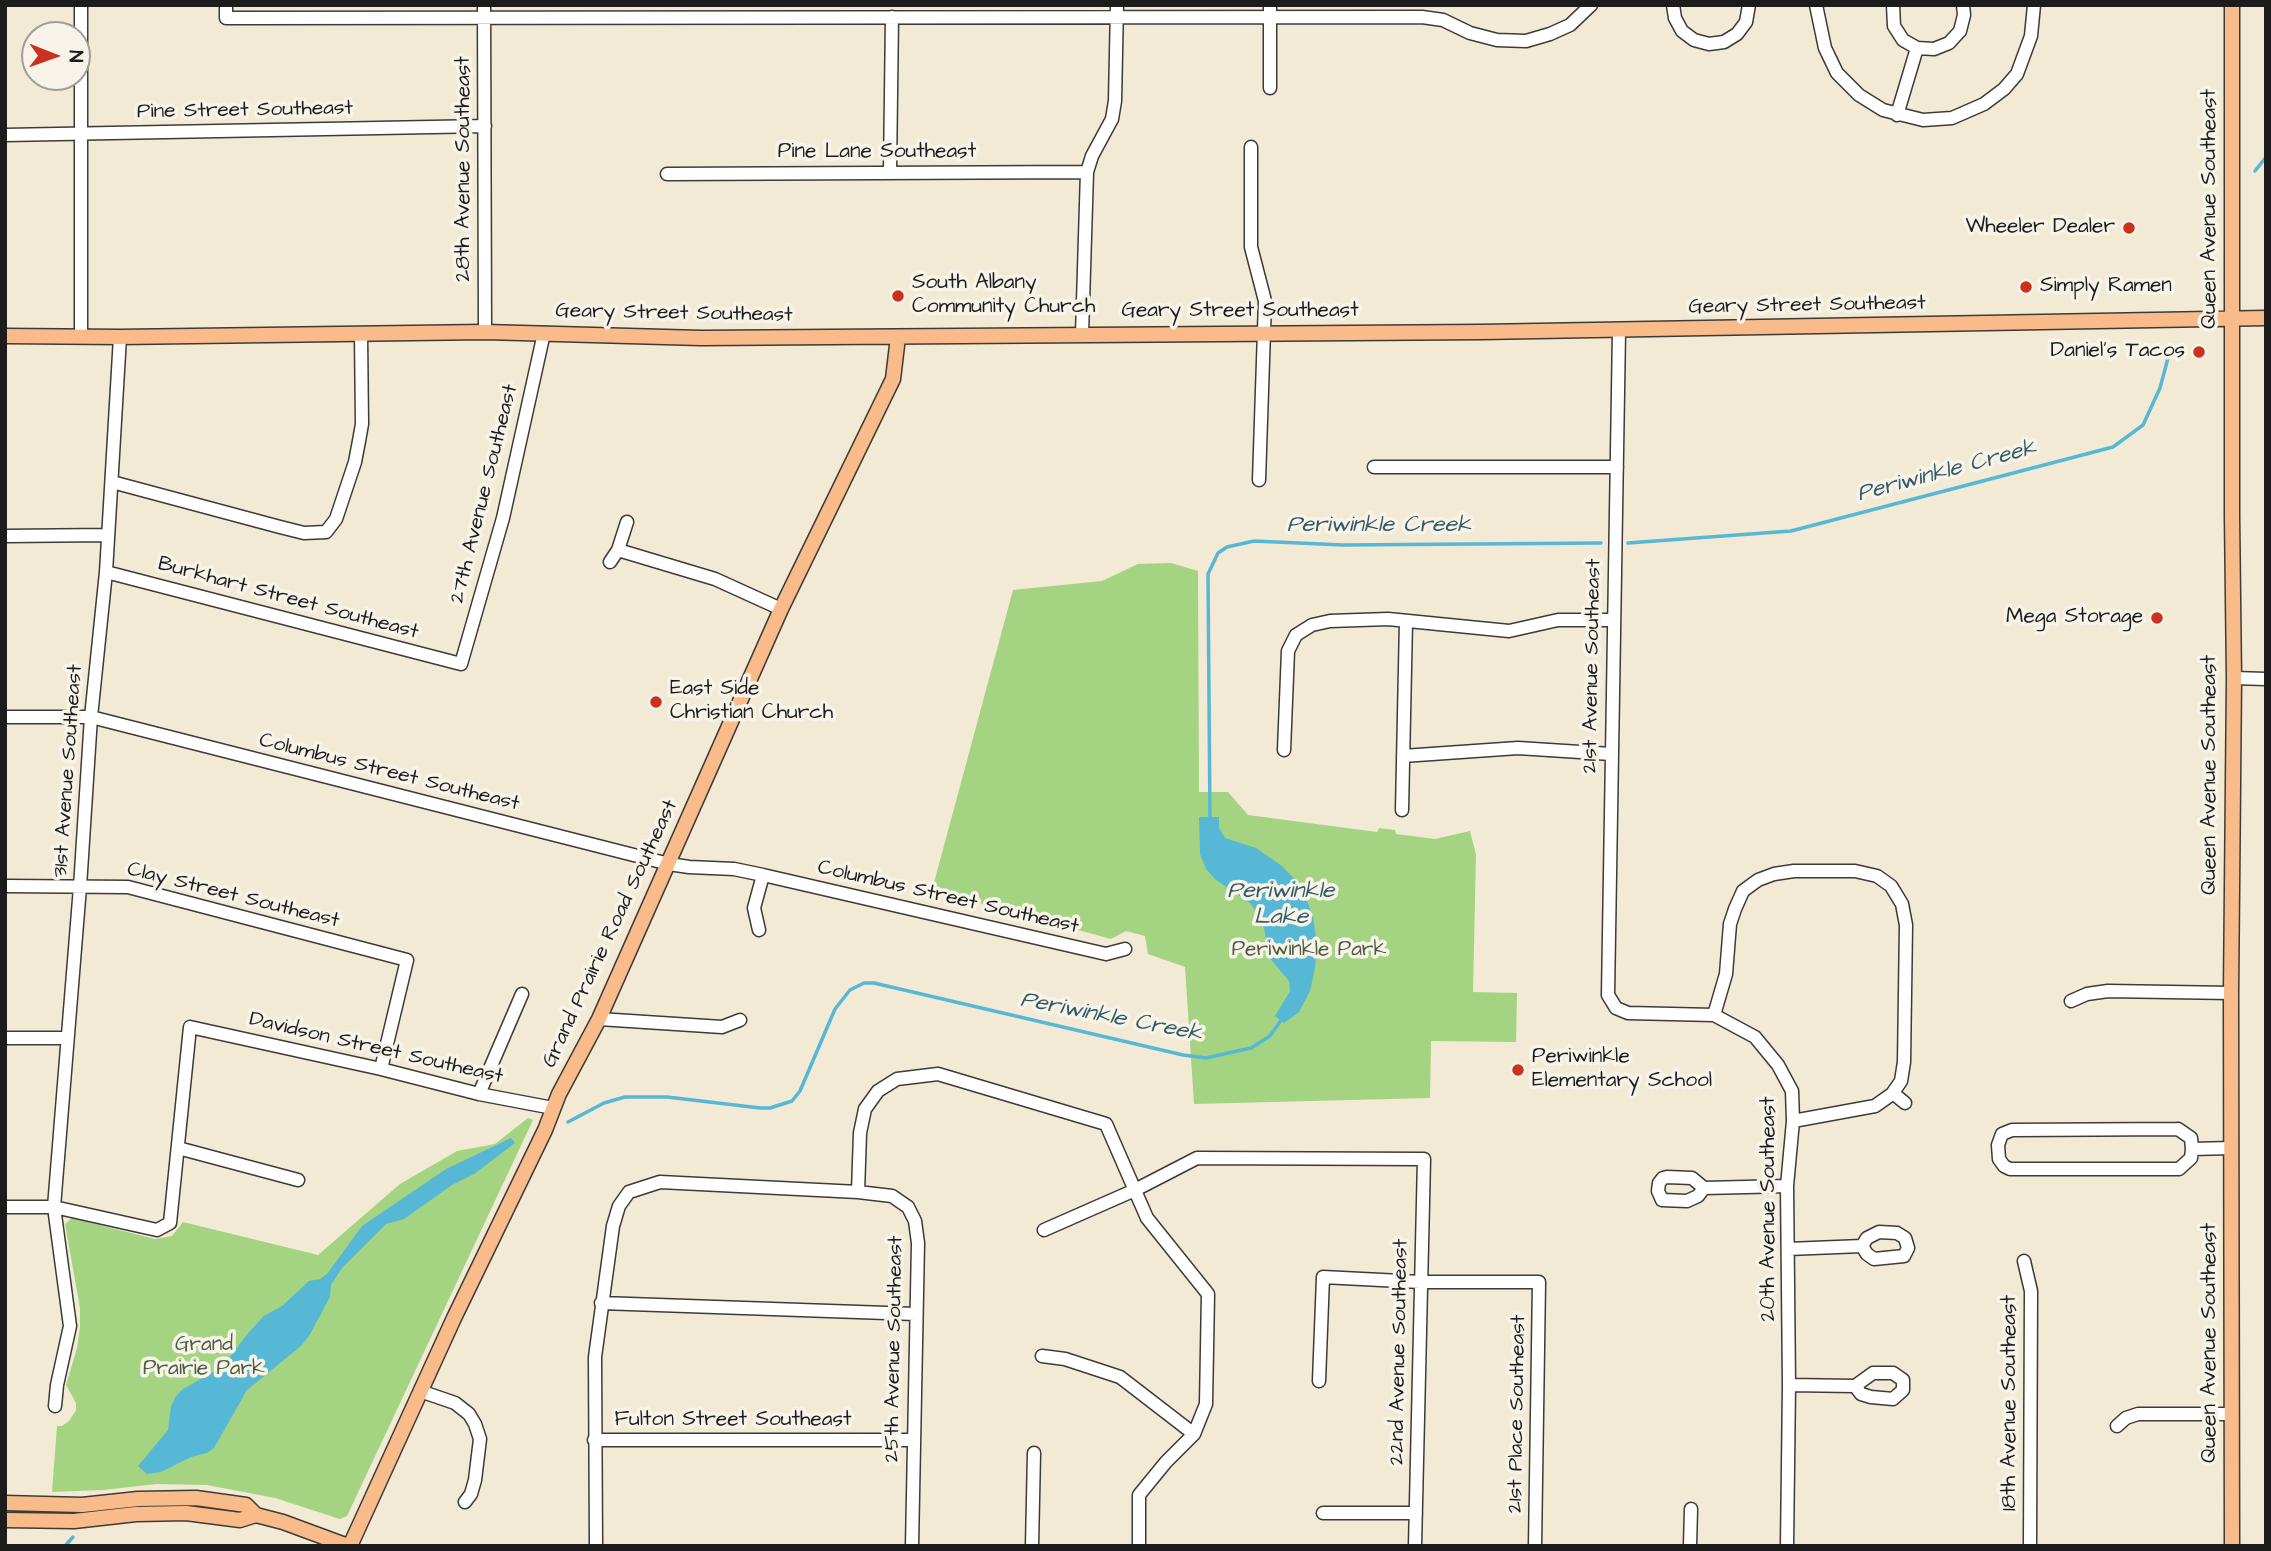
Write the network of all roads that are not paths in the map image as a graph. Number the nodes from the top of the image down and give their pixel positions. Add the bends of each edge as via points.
1 (81, 5) edge
2 (1591, 5) edge
3 (1672, 5) edge
4 (1749, 5) edge
5 (1816, 5) edge
6 (1893, 5) edge
7 (1963, 5) edge
8 (2034, 5) edge
9 (2232, 5) edge
10 (226, 11) edge
11 (366, 11) edge
12 (484, 11) edge
13 (593, 11) edge
14 (1117, 11) edge
15 (1270, 11) edge
16 (892, 17) junction
17 (1917, 48) junction
18 (1270, 88) dead end
19 (1897, 115) junction
20 (485, 126) junction
21 (82, 133) junction
22 (5, 135) edge
23 (1251, 147) dead end
24 (890, 171) junction
25 (1087, 172) junction
26 (667, 174) dead end
27 (2232, 318) junction
28 (2266, 318) edge
29 (1619, 331) junction
30 (485, 332) junction
31 (1264, 332) junction
32 (544, 333) junction
33 (1082, 334) junction
34 (361, 335) junction
35 (5, 336) edge
36 (81, 336) junction
37 (120, 337) junction
38 (898, 337) junction
39 (1374, 467) dead end
40 (1617, 467) junction
41 (1259, 480) dead end
42 (112, 482) junction
43 (627, 522) dead end
44 (108, 535) junction
45 (5, 536) edge
46 (618, 550) junction
47 (610, 562) dead end
48 (106, 572) junction
49 (781, 609) junction
50 (1613, 620) junction
51 (1406, 621) junction
52 (461, 664) joint
53 (2234, 678) junction
54 (2266, 679) edge
55 (5, 717) edge
56 (91, 717) junction
57 (1284, 750) dead end
58 (1611, 754) junction
59 (1403, 756) junction
60 (1402, 810) dead end
61 (669, 864) junction
62 (763, 874) junction
63 (1731, 883) dead end
64 (5, 886) edge
65 (80, 887) junction
66 (1743, 892) junction
67 (759, 930) dead end
68 (1125, 949) dead end
69 (2231, 993) junction
70 (522, 994) dead end
71 (2071, 1001) dead end
72 (1610, 1002) joint
73 (1714, 1015) junction
74 (599, 1019) junction
75 (740, 1020) dead end
76 (5, 1038) edge
77 (66, 1038) junction
78 (380, 1069) junction
79 (1893, 1093) junction
80 (479, 1094) junction
81 (1905, 1103) dead end
82 (553, 1108) junction
83 (1793, 1121) junction
84 (178, 1148) junction
85 (2231, 1148) junction
86 (2192, 1149) junction
87 (298, 1180) dead end
88 (1787, 1186) junction
89 (1704, 1188) dead end
90 (1135, 1190) junction
91 (858, 1192) junction
92 (5, 1206) edge
93 (54, 1207) junction
94 (1044, 1230) dead end
95 (1862, 1246) dead end
96 (1788, 1249) junction
97 (2024, 1261) dead end
98 (1420, 1282) junction
99 (601, 1303) junction
100 (915, 1314) junction
101 (1042, 1356) dead end
102 (1319, 1381) dead end
103 (1789, 1385) junction
104 (1855, 1386) dead end
105 (421, 1391) junction
106 (55, 1406) dead end
107 (2232, 1414) junction
108 (2117, 1426) dead end
109 (1194, 1434) junction
110 (594, 1440) junction
111 (913, 1440) junction
112 (1034, 1453) dead end
113 (465, 1502) dead end
114 (5, 1503) edge
115 (1691, 1509) dead end
116 (1323, 1513) dead end
117 (1416, 1513) junction
118 (256, 1515) junction
119 (5, 1520) edge
120 (349, 1546) edge
121 (596, 1546) edge
122 (912, 1546) edge
123 (1032, 1546) edge
124 (1139, 1546) edge
125 (1415, 1546) edge
126 (1535, 1546) edge
127 (1690, 1546) edge
128 (1787, 1546) edge
129 (2030, 1546) edge
130 (2232, 1546) edge

1 - 21 street
2 - 15 street via 1570,25 1526,41 1497,40 1422,17
3 - 4 street via 1682,31 1709,44 1737,34 1746,22
5 - 19 street via 1825,48 1838,73 1859,95
6 - 17 street via 1894,26 1903,40
7 - 17 street via 1960,31 1949,43 1934,49
8 - 19 street via 2031,36 2017,74 2004,89 1952,118 1923,120
9 - 27 main road, Queen Avenue Southeast
10 - 11 street
11 - 12 street
12 - 13 street
12 - 20 street, 28th Avenue Southeast
13 - 16 street
14 - 15 street
14 - 16 street
14 - 25 street via 1112,119
15 - 18 street
16 - 24 street
17 - 19 street
20 - 21 street, Pine Street Southeast
20 - 30 street, 28th Avenue Southeast
21 - 22 street, Pine Street Southeast
21 - 36 street
23 - 31 street via 1251,247 1265,301
24 - 25 street, Pine Lane Southeast
24 - 26 street, Pine Lane Southeast
25 - 33 street
27 - 28 main road, Geary Street Southeast
27 - 29 main road, Geary Street Southeast
27 - 53 main road, Queen Avenue Southeast
29 - 31 main road, Geary Street Southeast
29 - 40 street, 21st Avenue Southeast
30 - 32 main road, Geary Street Southeast
30 - 34 main road, Geary Street Southeast
31 - 33 main road, Geary Street Southeast
31 - 41 street
32 - 38 main road, Geary Street Southeast
32 - 52 street, 27th Avenue Southeast via 503,518
33 - 38 main road, Geary Street Southeast
34 - 37 main road, Geary Street Southeast
34 - 42 street via 359,441 336,519 326,532 304,533
35 - 36 main road, Geary Street Southeast
36 - 37 main road, Geary Street Southeast
37 - 42 street, 31st Avenue Southeast
38 - 49 main road, Grand Prairie Road Southeast via 893,379
39 - 40 street
40 - 50 street, 21st Avenue Southeast
42 - 44 street, 31st Avenue Southeast
43 - 46 street
44 - 45 street
44 - 48 street, 31st Avenue Southeast
46 - 47 street
46 - 49 street via 715,579
48 - 52 street, Burkhart Street Southeast
48 - 56 street, 31st Avenue Southeast
49 - 61 main road, Grand Prairie Road Southeast
50 - 51 street via 1558,620 1509,631
50 - 58 street, 21st Avenue Southeast
51 - 57 street via 1330,621 1296,635 1288,651
51 - 59 street
53 - 54 street
53 - 69 main road, Queen Avenue Southeast
55 - 56 street, Columbus Street Southeast
56 - 61 street, Columbus Street Southeast
56 - 65 street, 31st Avenue Southeast
58 - 59 street via 1518,748
58 - 72 street, 21st Avenue Southeast
59 - 60 street
61 - 62 street, Columbus Street Southeast
61 - 74 main road, Grand Prairie Road Southeast
62 - 67 street via 754,908
62 - 68 street, Columbus Street Southeast via 1105,954
63 - 66 street
64 - 65 street, Clay Street Southeast
65 - 77 street, 31st Avenue Southeast
65 - 78 street, Clay Street Southeast via 128,887 407,960
66 - 73 street via 1730,925 1728,959
66 - 79 street via 1758,880 1794,871 1855,871 1896,882 1907,952 1904,1062 1901,1081
69 - 71 street via 2108,992
69 - 85 main road, Queen Avenue Southeast
70 - 80 street
72 - 73 street, 20th Avenue Southeast via 1628,1013
73 - 83 street, 20th Avenue Southeast via 1755,1037 1778,1065 1791,1091
74 - 75 street via 722,1027
74 - 82 main road, Grand Prairie Road Southeast
76 - 77 street
77 - 93 street, 31st Avenue Southeast
78 - 80 street, Davidson Street Southeast
78 - 84 street, Davidson Street Southeast via 190,1027
79 - 81 street
79 - 83 street via 1875,1106
80 - 82 street, Davidson Street Southeast
82 - 105 main road, Grand Prairie Road Southeast
83 - 88 street, 20th Avenue Southeast
84 - 87 street
84 - 93 street via 170,1223 156,1230
85 - 86 street
85 - 107 main road, Queen Avenue Southeast
86 - 86 street via 2191,1138 2178,1129 2012,1129 2002,1134 1998,1159 2010,1169 2179,1170 2191,1158
88 - 89 street
88 - 96 street, 20th Avenue Southeast
90 - 91 street via 1106,1124 938,1074 897,1079 878,1091 865,1109
90 - 94 street
90 - 98 street, 22nd Avenue Southeast via 1197,1158 1424,1159
90 - 109 street via 1147,1218 1208,1294 1206,1404
91 - 99 street, 25th Avenue Southeast via 660,1182 629,1192 613,1226
91 - 100 street, 25th Avenue Southeast via 892,1196 908,1208 915,1221
92 - 93 street
93 - 106 street, 31st Avenue Southeast via 70,1326
95 - 96 street
96 - 103 street, 20th Avenue Southeast
97 - 129 street, 18th Avenue Southeast via 2031,1291
98 - 102 street via 1323,1277
98 - 117 street, 22nd Avenue Southeast
98 - 126 street, 21st Place Southeast via 1539,1282
99 - 100 street
99 - 110 street
100 - 111 street, 25th Avenue Southeast
101 - 109 street via 1120,1377
103 - 104 street
103 - 128 street, 20th Avenue Southeast
105 - 113 street via 455,1403 475,1424 480,1439 475,1480
105 - 120 main road, Grand Prairie Road Southeast
107 - 108 street via 2138,1415
107 - 130 main road, Queen Avenue Southeast
109 - 124 street via 1139,1495
110 - 111 street, Fulton Street Southeast
110 - 121 street
111 - 122 street, 25th Avenue Southeast
112 - 123 street
114 - 118 main road via 82,1505 195,1497 246,1505
115 - 127 street
116 - 117 street
117 - 125 street, 22nd Avenue Southeast
118 - 119 main road via 240,1520 186,1513 74,1521
118 - 120 main road

